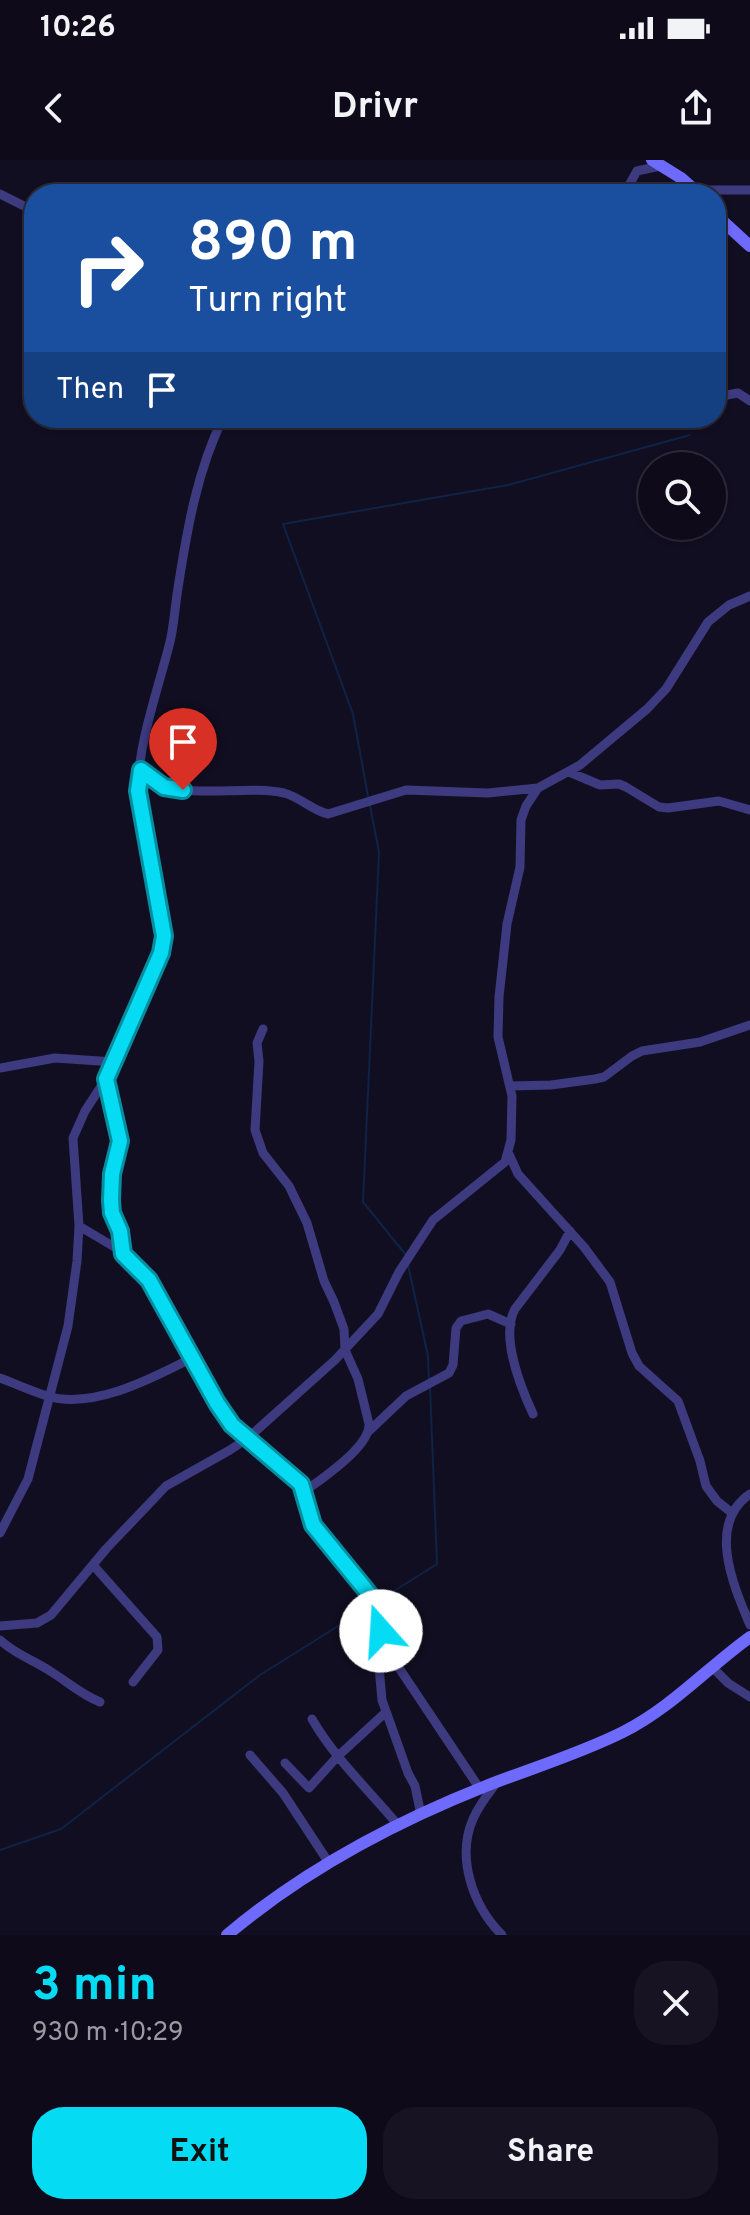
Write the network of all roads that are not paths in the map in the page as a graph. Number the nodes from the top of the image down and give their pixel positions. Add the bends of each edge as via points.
1 (656, 163) edge
2 (630, 184) edge
3 (686, 184) edge
4 (750, 190) edge
5 (726, 191) edge
6 (0, 194) edge
7 (24, 206) edge
8 (726, 224) edge
9 (750, 246) edge
10 (726, 395) edge
11 (750, 401) edge
12 (218, 428) edge
13 (750, 596) edge
14 (141, 770) junction
15 (569, 772) junction
16 (538, 788) junction
17 (750, 810) edge
18 (750, 1025) edge
19 (263, 1029) dead end
20 (114, 1062) junction
21 (0, 1068) edge
22 (106, 1079) junction
23 (510, 1086) junction
24 (509, 1154) junction
25 (79, 1226) junction
26 (570, 1231) junction
27 (123, 1254) junction
28 (511, 1324) junction
29 (345, 1350) junction
30 (192, 1358) junction
31 (0, 1378) edge
32 (49, 1397) junction
33 (533, 1414) dead end
34 (369, 1431) junction
35 (248, 1438) junction
36 (304, 1492) junction
37 (750, 1494) edge
38 (732, 1513) junction
39 (0, 1533) edge
40 (93, 1565) junction
41 (750, 1625) edge
42 (0, 1626) edge
43 (750, 1637) edge
44 (0, 1640) edge
45 (381, 1641) junction
46 (712, 1667) junction
47 (133, 1682) dead end
48 (750, 1697) edge
49 (100, 1702) dead end
50 (386, 1712) junction
51 (312, 1719) dead end
52 (250, 1755) dead end
53 (337, 1757) junction
54 (285, 1763) dead end
55 (497, 1782) junction
56 (480, 1789) junction
57 (421, 1815) junction
58 (398, 1825) junction
59 (329, 1863) junction
60 (227, 1935) edge
61 (502, 1935) edge

1 - 2 street via 637,171
1 - 3 street
4 - 5 street
6 - 7 street
8 - 9 street
10 - 11 street via 738,393
12 - 14 street via 193,503
13 - 15 street via 708,622 666,689
14 - 16 street via 164,787 286,794 328,814 406,790 488,793
14 - 20 street via 140,802 164,936
15 - 16 street
15 - 17 street via 600,785 619,784 659,807 719,801
16 - 23 street via 521,820 520,867 499,990 498,1037
18 - 23 street via 700,1042 642,1051 604,1077
19 - 29 street via 257,1043 255,1130 307,1223 344,1329
20 - 21 street via 55,1058
20 - 22 street
22 - 25 street via 73,1138
22 - 27 street via 120,1141 111,1201
23 - 24 street
24 - 26 street via 518,1174
24 - 29 street via 433,1220 378,1314
25 - 27 street
25 - 32 street via 68,1326
26 - 28 street via 515,1309
26 - 38 street via 613,1287 639,1366 678,1401 710,1493
27 - 30 street via 149,1280
28 - 33 street via 516,1372
28 - 34 street via 482,1314 461,1321 449,1373 406,1396
29 - 34 street via 358,1379
29 - 35 street
30 - 32 street via 132,1387 73,1400
30 - 35 street via 225,1416
31 - 32 street
32 - 39 street via 28,1479
34 - 36 street via 356,1449
35 - 36 street via 290,1472
35 - 40 street via 166,1486
36 - 45 street via 313,1525 374,1604
37 - 38 street
38 - 41 street via 728,1558
40 - 42 street via 44,1620
40 - 47 street via 157,1637 158,1650
43 - 46 street
44 - 49 street
45 - 50 street via 380,1685
45 - 56 street
46 - 48 street
46 - 55 street via 624,1731
50 - 53 street
50 - 57 street
51 - 53 street
52 - 59 street via 283,1793
53 - 54 street via 308,1788
53 - 58 street
55 - 56 street
55 - 61 street via 473,1817 467,1857 479,1905
56 - 57 street
57 - 58 street
58 - 59 street
59 - 60 street

